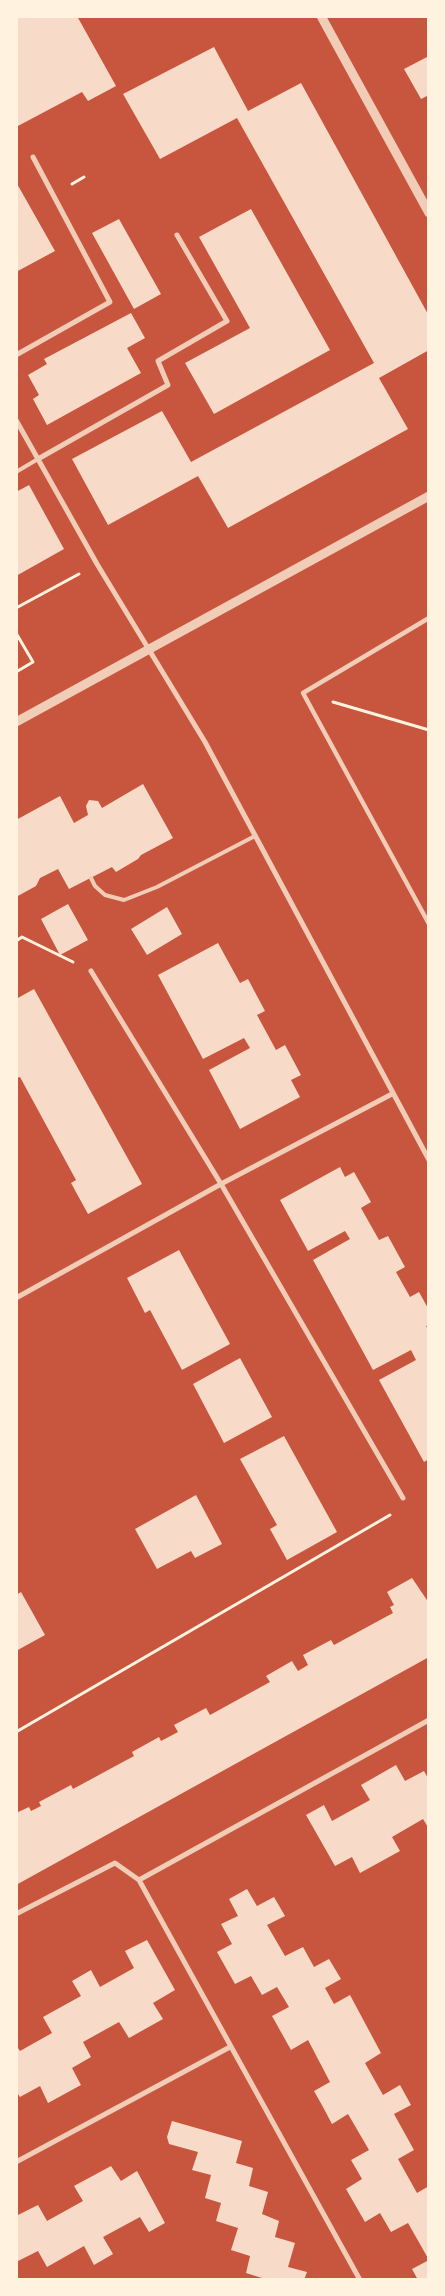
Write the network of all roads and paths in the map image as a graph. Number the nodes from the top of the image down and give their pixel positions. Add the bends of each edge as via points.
1 (321, 16) edge
2 (33, 157) dead end
3 (429, 213) edge
4 (177, 235) dead end
5 (16, 355) edge
6 (16, 420) edge
7 (38, 459) junction
8 (16, 472) edge
9 (429, 496) edge
10 (97, 564) junction
11 (16, 608) edge
12 (429, 618) edge
13 (16, 633) edge
14 (149, 650) junction
15 (16, 672) edge
16 (303, 693) junction
17 (16, 722) edge
18 (429, 730) edge
19 (255, 836) junction
20 (91, 878) dead end
21 (429, 924) edge
22 (16, 941) edge
23 (91, 971) joint
24 (392, 1094) junction
25 (429, 1160) edge
26 (221, 1184) junction
27 (16, 1298) edge
28 (403, 1498) dead end
29 (394, 1513) dead end
30 (429, 1720) edge
31 (16, 1732) edge
32 (139, 1880) junction
33 (16, 1914) edge
34 (230, 2047) junction
35 (16, 2162) edge
36 (360, 2280) edge

1 - 3 street
2 - 5 street via 110,302
4 - 7 street via 228,321 158,361 168,385
6 - 7 street
7 - 8 lane
7 - 10 street
9 - 14 street
10 - 11 path
10 - 14 street
12 - 16 street
13 - 15 path via 33,662
14 - 17 street
14 - 19 street via 205,742
16 - 18 path
16 - 21 street
19 - 20 lane via 157,887 124,900 106,895
19 - 24 street
22 - 23 path via 22,937
23 - 26 street
24 - 25 street
24 - 26 street
26 - 27 street
26 - 28 street
29 - 31 path
30 - 32 street
32 - 33 street via 115,1863
32 - 34 street
34 - 35 street
34 - 36 street

